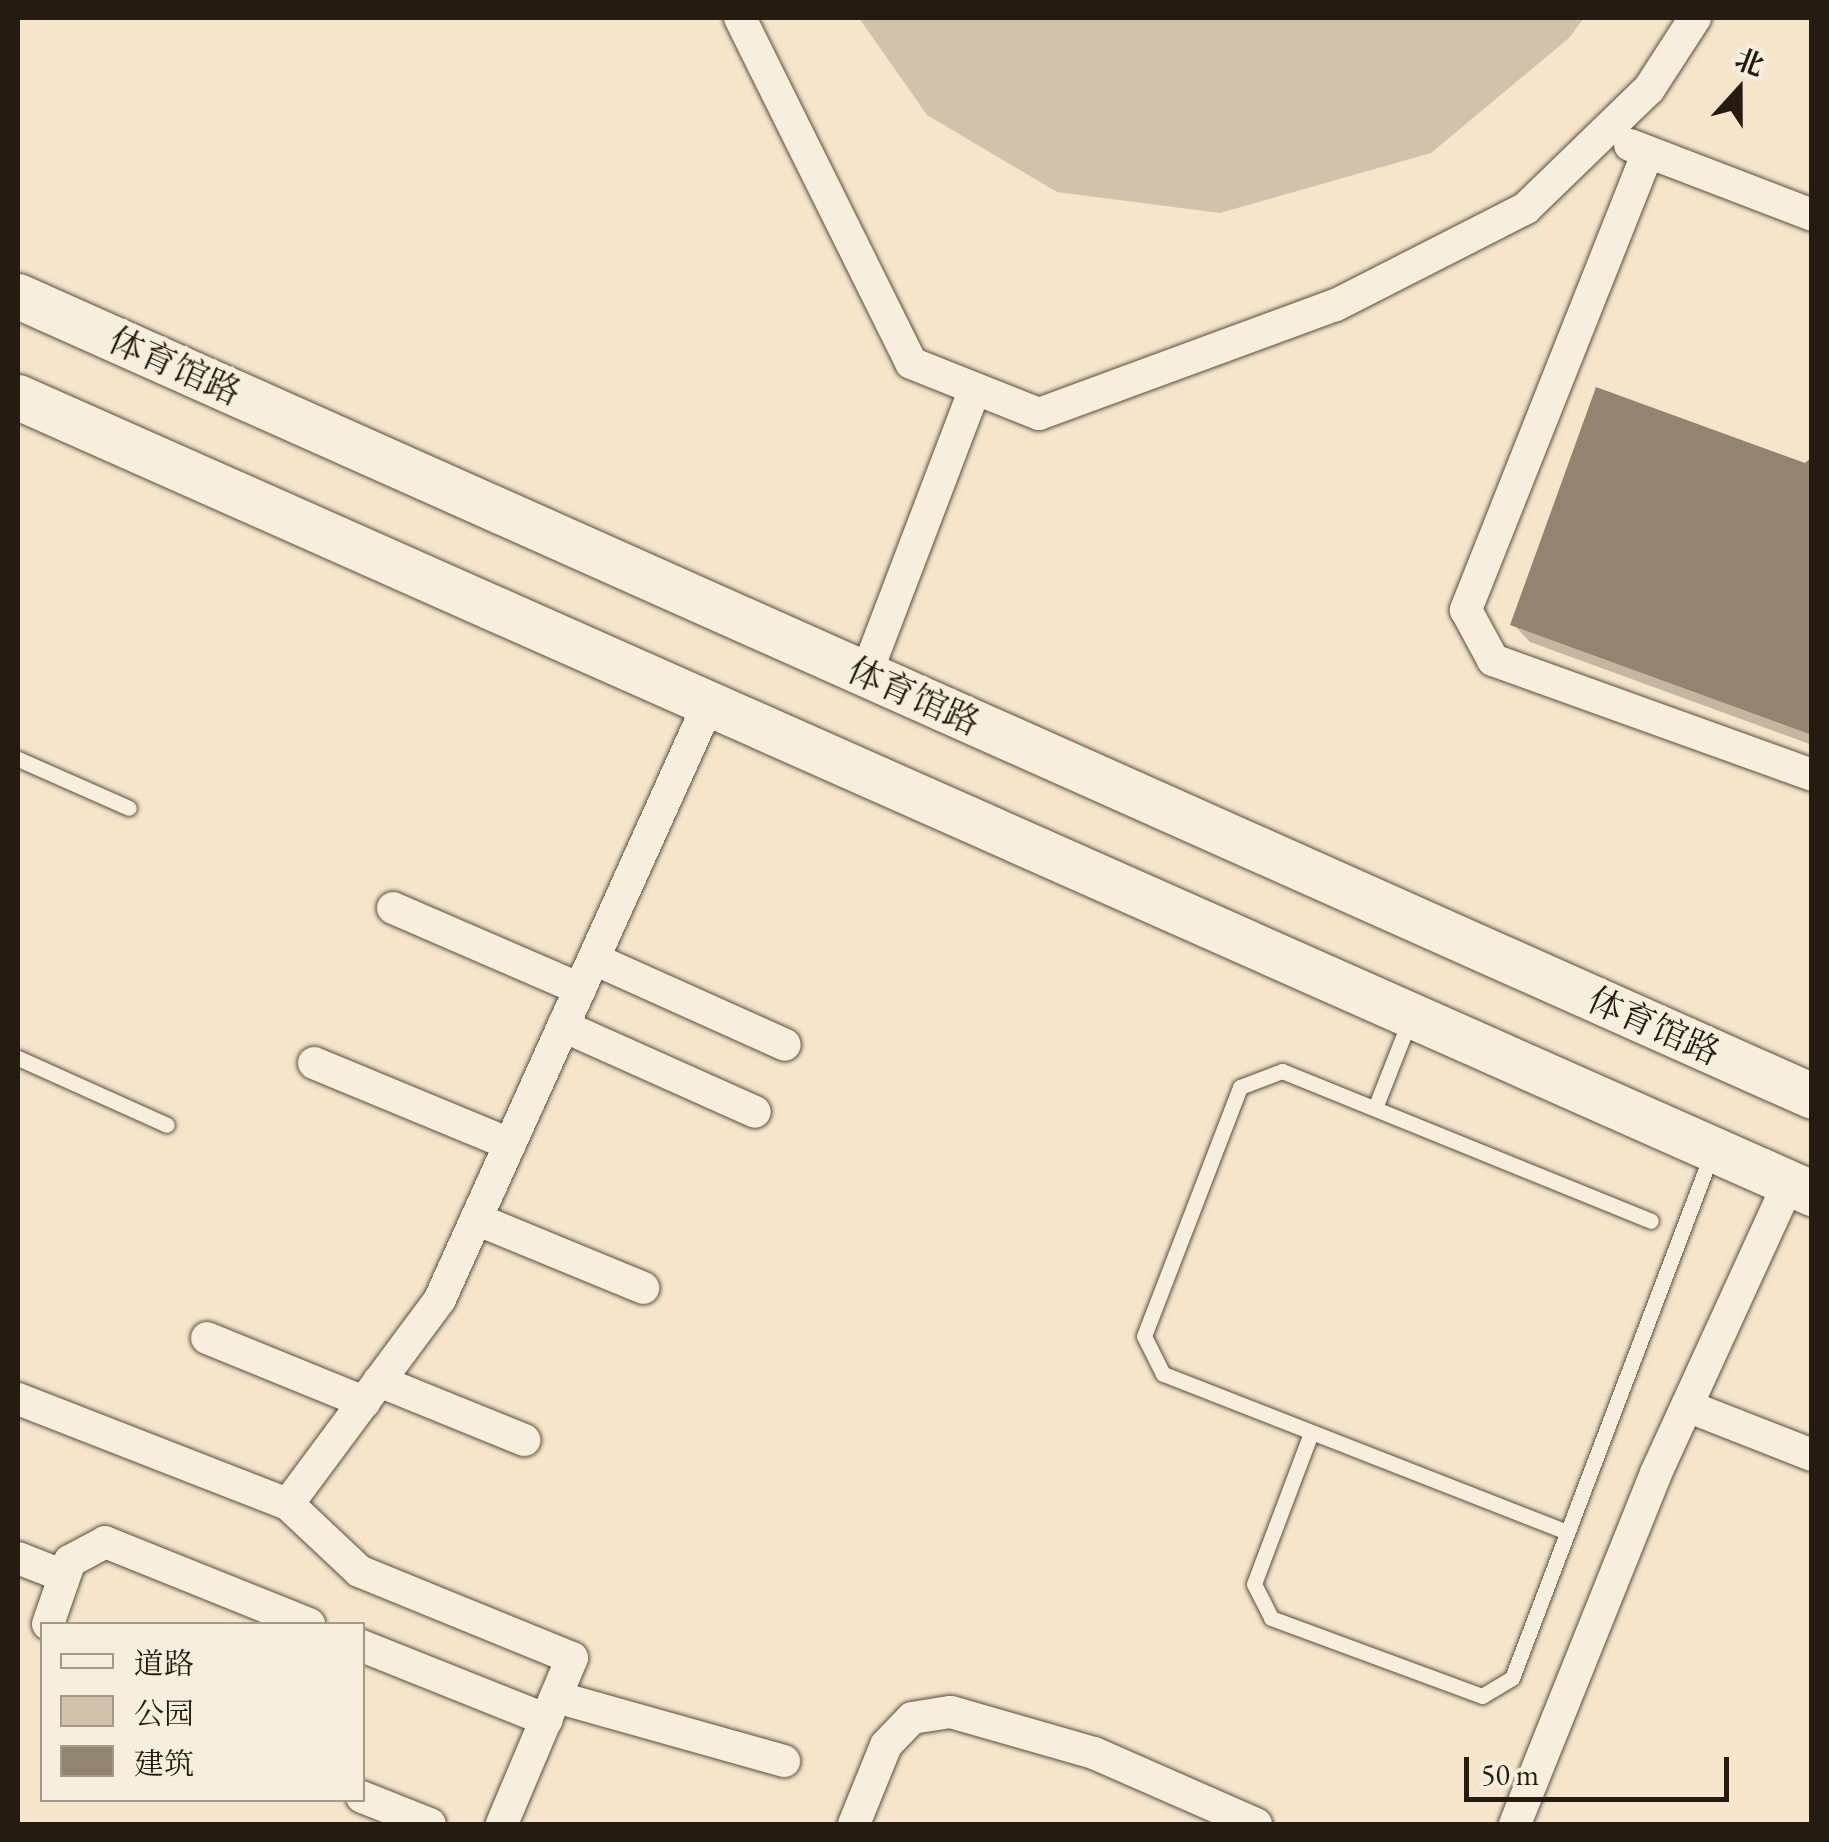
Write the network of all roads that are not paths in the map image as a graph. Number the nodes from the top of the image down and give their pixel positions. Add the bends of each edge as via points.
1 (740, 18) edge
2 (1695, 18) edge
3 (1602, 134) junction
4 (1648, 152) junction
5 (1812, 214) edge
6 (18, 296) edge
7 (975, 388) junction
8 (18, 397) edge
9 (866, 674) junction
10 (709, 703) junction
11 (18, 758) edge
12 (1812, 775) edge
13 (128, 808) dead end
14 (392, 908) dead end
15 (594, 959) junction
16 (580, 989) junction
17 (1411, 1015) junction
18 (563, 1026) junction
19 (785, 1044) dead end
20 (18, 1058) edge
21 (314, 1062) dead end
22 (1812, 1096) edge
23 (1375, 1108) junction
24 (755, 1112) dead end
25 (167, 1125) dead end
26 (510, 1144) junction
27 (1714, 1150) junction
28 (1800, 1188) edge
29 (476, 1219) junction
30 (1650, 1221) dead end
31 (643, 1288) dead end
32 (207, 1338) dead end
33 (371, 1392) junction
34 (18, 1399) edge
35 (1687, 1406) junction
36 (1312, 1433) junction
37 (524, 1440) dead end
38 (1812, 1455) edge
39 (288, 1504) junction
40 (1567, 1532) junction
41 (18, 1558) edge
42 (64, 1576) junction
43 (49, 1622) edge
44 (304, 1622) edge
45 (365, 1647) edge
46 (551, 1709) junction
47 (784, 1761) dead end
48 (365, 1798) edge
49 (430, 1824) edge
50 (502, 1824) edge
51 (854, 1824) edge
52 (1256, 1824) edge
53 (1516, 1824) edge

1 - 7 street via 911,363
2 - 3 street via 1649,89
3 - 4 street
3 - 7 street via 1526,208 1336,304 1039,414
4 - 5 street
4 - 12 street via 1466,610 1493,660
6 - 9 main road, 体育馆路
7 - 9 street
8 - 10 main road
9 - 22 main road, 体育馆路
10 - 15 street
10 - 17 main road
11 - 13 lane
14 - 16 street
15 - 16 street
15 - 19 street
16 - 18 street
17 - 23 lane
17 - 27 main road
18 - 24 street
18 - 26 street
20 - 25 lane
21 - 26 street
23 - 30 lane
23 - 36 lane via 1282,1070 1240,1086 1144,1336 1163,1374
26 - 29 street
27 - 28 main road
27 - 40 lane
28 - 35 street
29 - 31 street
29 - 33 street via 440,1299
32 - 33 street
33 - 37 street
33 - 39 street
34 - 39 street
35 - 38 street
35 - 53 street
36 - 40 lane
36 - 40 lane via 1254,1584 1272,1618 1482,1696 1512,1678
39 - 46 street via 359,1571 572,1658
41 - 42 street
42 - 43 street
42 - 44 street via 70,1561 104,1542
45 - 46 street
46 - 47 street
46 - 50 street
48 - 49 street
51 - 52 street via 886,1746 912,1718 951,1712 1094,1753

